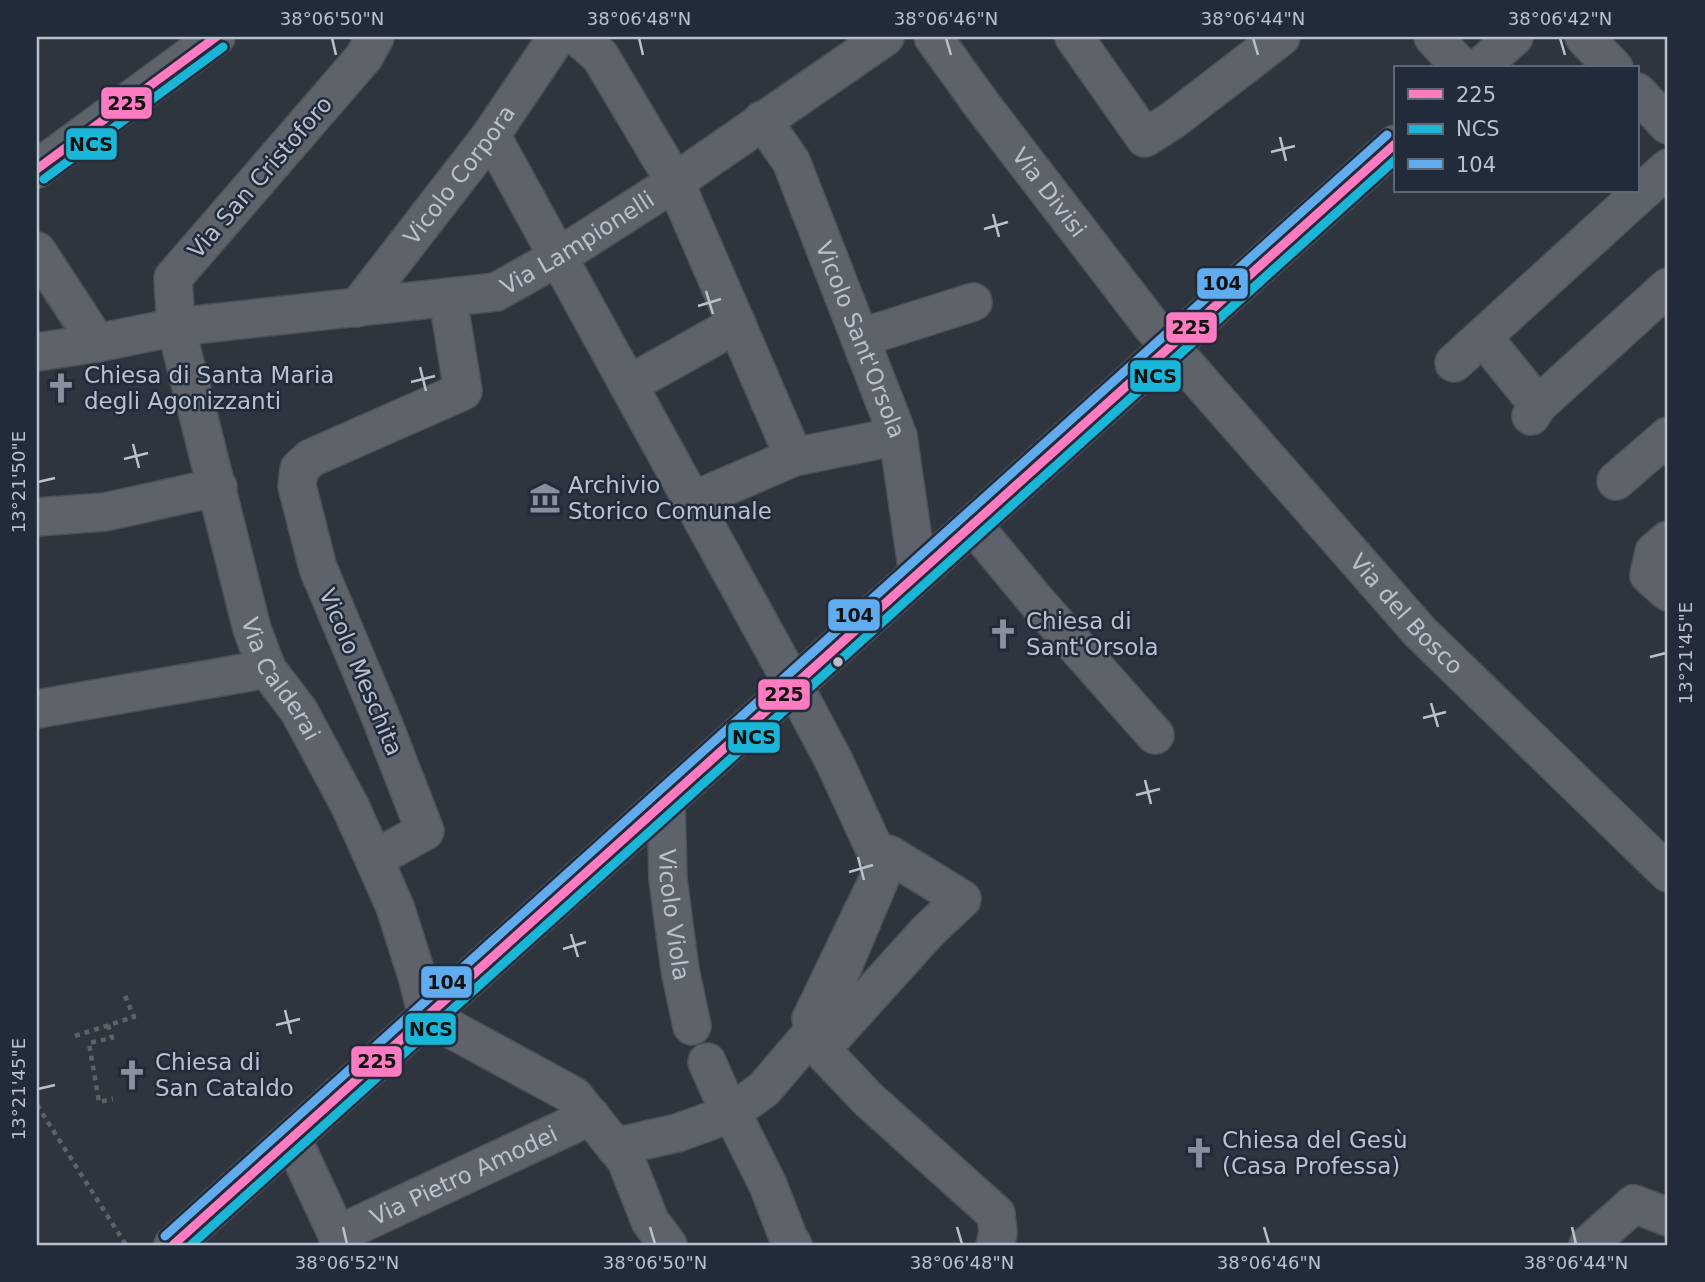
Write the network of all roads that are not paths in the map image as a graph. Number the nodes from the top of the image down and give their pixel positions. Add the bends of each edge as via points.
1 (216, 37) edge
2 (375, 37) edge
3 (557, 37) edge
4 (578, 37) edge
5 (885, 37) edge
6 (933, 37) edge
7 (1074, 37) edge
8 (1281, 37) edge
9 (1433, 37) edge
10 (1514, 37) edge
11 (1584, 37) edge
12 (1460, 66) edge
13 (1481, 66) edge
14 (1612, 66) edge
15 (1638, 93) edge
16 (762, 120) junction
17 (1668, 125) edge
18 (491, 135) junction
19 (1394, 145) edge
20 (1668, 168) edge
21 (37, 169) edge
22 (675, 182) junction
23 (37, 251) edge
24 (558, 257) junction
25 (1668, 286) edge
26 (448, 299) junction
27 (973, 302) dead end
28 (357, 308) junction
29 (737, 324) junction
30 (176, 327) junction
31 (860, 338) junction
32 (1484, 338) junction
33 (97, 343) junction
34 (1171, 346) junction
35 (37, 352) edge
36 (1454, 363) dead end
37 (628, 385) junction
38 (898, 436) junction
39 (1668, 436) edge
40 (794, 457) junction
41 (1616, 481) dead end
42 (218, 487) junction
43 (692, 501) junction
44 (37, 517) edge
45 (973, 525) junction
46 (1668, 540) edge
47 (918, 574) junction
48 (1668, 592) edge
49 (267, 669) junction
50 (794, 686) junction
51 (37, 709) edge
52 (1155, 735) dead end
53 (666, 801) junction
54 (890, 855) junction
55 (374, 859) junction
56 (1665, 878) edge
57 (427, 1016) junction
58 (692, 1026) dead end
59 (814, 1031) junction
60 (707, 1062) dead end
61 (730, 1114) junction
62 (592, 1116) junction
63 (292, 1138) junction
64 (615, 1147) junction
65 (1668, 1217) edge
66 (996, 1230) edge
67 (340, 1240) edge
68 (173, 1245) edge
69 (668, 1245) edge
70 (793, 1245) edge
71 (1588, 1245) edge

1 - 21 street
2 - 30 street, Via San Cristoforo via 363,57 173,278
3 - 18 street, Vicolo Corpora
4 - 22 street via 600,56
5 - 16 street, Via Lampionelli
6 - 34 street, Via Divisi
7 - 8 street via 1145,138
9 - 12 street
10 - 13 street
11 - 14 street
15 - 17 street
16 - 22 street, Via Lampionelli
16 - 31 street, Vicolo Sant'Orsola via 791,161
18 - 24 street
18 - 28 street, Vicolo Corpora
19 - 34 street
20 - 32 street
22 - 24 street, Via Lampionelli
22 - 29 street
23 - 33 street
24 - 26 street, Via Lampionelli via 496,292
24 - 37 street
25 - 32 street via 1534,410
26 - 28 street, Via Lampionelli
26 - 55 street, Vicolo Meschita via 463,391 311,458 299,469 297,486 318,568 425,831
27 - 31 street
28 - 30 street, Via Lampionelli
29 - 37 street
29 - 40 street
30 - 33 street, Via Lampionelli
30 - 42 street, Via Calderai
31 - 38 street, Vicolo Sant'Orsola
32 - 36 street
33 - 35 street, Via Lampionelli
34 - 45 street
34 - 56 street, Via del Bosco via 1420,632
37 - 43 street
38 - 40 street
38 - 47 street, Vicolo Sant'Orsola
39 - 41 street
40 - 43 street
42 - 44 street via 105,512
42 - 49 street, Via Calderai via 252,629
43 - 50 street
45 - 47 street
45 - 52 street
46 - 48 street via 1654,552 1649,575
47 - 50 street
49 - 51 street
49 - 55 street, Via Calderai via 299,711
50 - 53 street
50 - 54 street via 875,850
53 - 57 street
53 - 58 street, Vicolo Viola via 668,879
54 - 59 street via 811,1019
54 - 59 street via 962,899 835,1034
55 - 57 street, Via Calderai via 395,907
57 - 62 street via 575,1096
57 - 63 street
59 - 61 street via 764,1089
59 - 66 street via 869,1100
60 - 61 street
61 - 64 street via 677,1133
61 - 70 street
62 - 64 street
62 - 67 street, Via Pietro Amodei
63 - 67 street
63 - 68 street
64 - 69 street via 650,1221
65 - 71 street via 1634,1204

